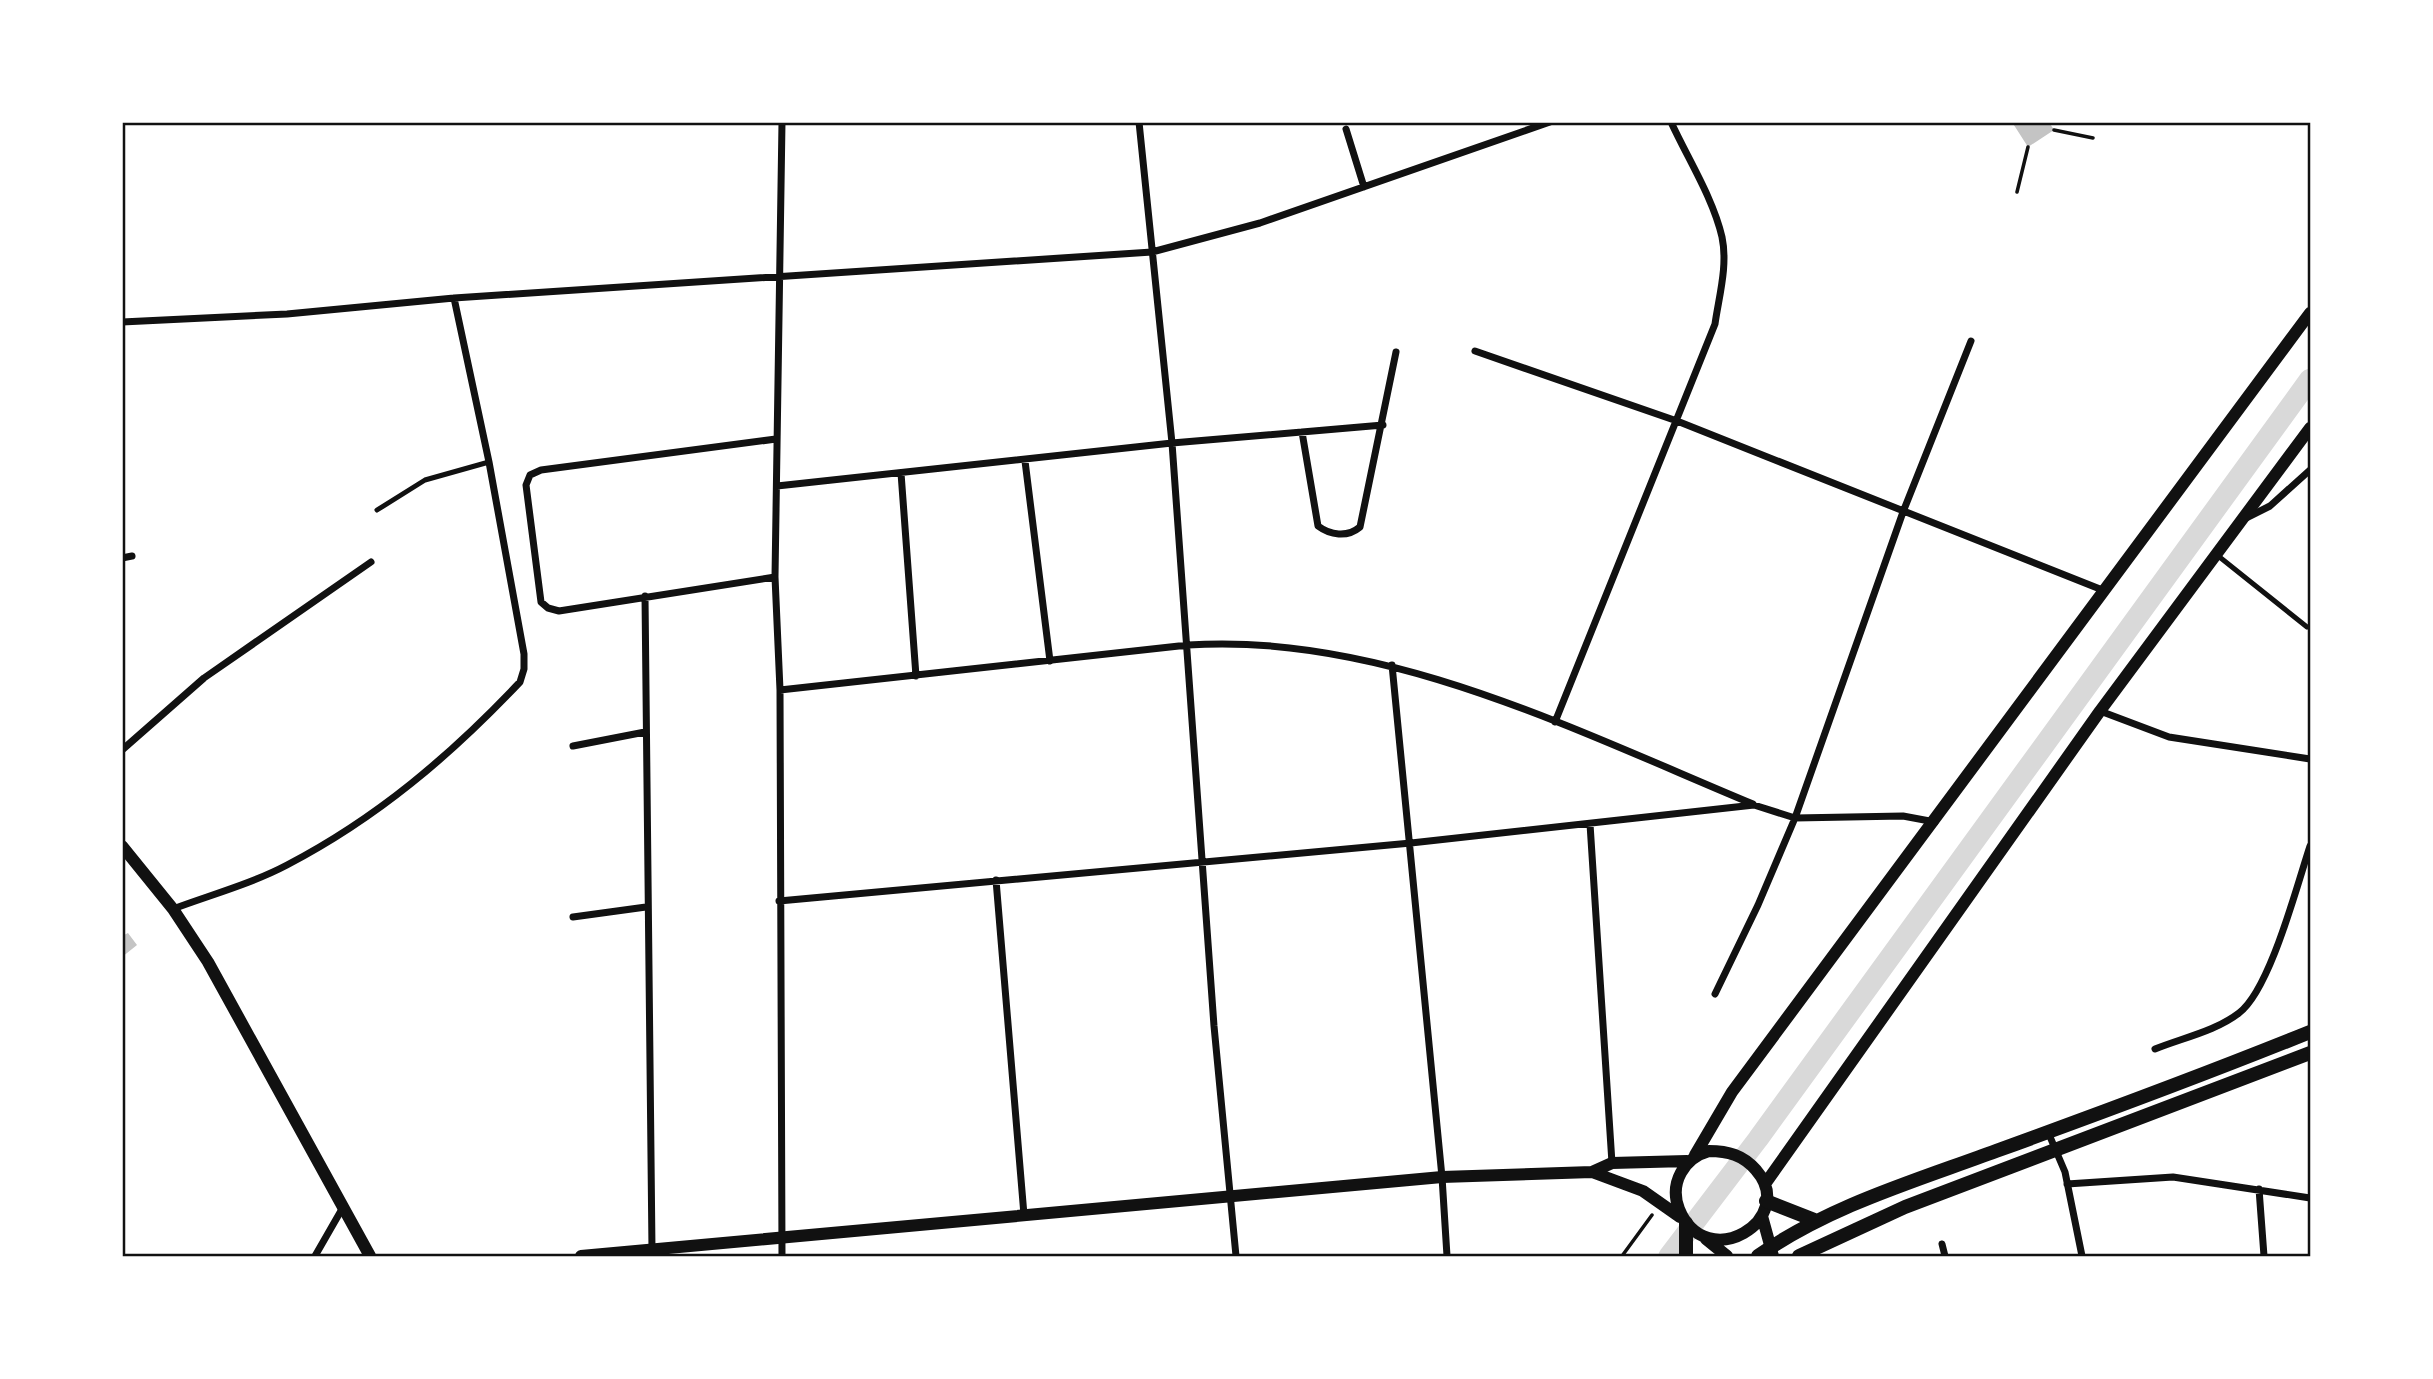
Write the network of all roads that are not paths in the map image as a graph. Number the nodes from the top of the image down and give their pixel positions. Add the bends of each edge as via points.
1 (782, 122) edge
2 (1139, 122) edge
3 (1550, 122) edge
4 (1671, 122) edge
5 (1346, 129) dead end
6 (1364, 187) junction
7 (1152, 252) junction
8 (780, 277) junction
9 (454, 298) junction
10 (2311, 313) edge
11 (122, 322) edge
12 (1970, 341) dead end
13 (1475, 351) dead end
14 (1396, 352) dead end
15 (1677, 421) junction
16 (1383, 425) junction
17 (2311, 428) edge
18 (1302, 432) junction
19 (776, 439) junction
20 (1172, 443) junction
21 (1025, 461) junction
22 (489, 462) junction
23 (2311, 470) edge
24 (901, 473) junction
25 (777, 486) junction
26 (377, 510) dead end
27 (1903, 512) junction
28 (2244, 519) junction
29 (2217, 555) junction
30 (132, 556) dead end
31 (122, 558) edge
32 (371, 562) dead end
33 (775, 578) junction
34 (2106, 591) junction
35 (645, 596) junction
36 (2307, 627) dead end
37 (1188, 645) junction
38 (1050, 661) junction
39 (1392, 664) junction
40 (916, 676) junction
41 (780, 690) junction
42 (2100, 711) junction
43 (1555, 722) junction
44 (645, 732) junction
45 (573, 746) dead end
46 (122, 750) edge
47 (2311, 759) edge
48 (1754, 804) junction
49 (1795, 818) junction
50 (1936, 822) junction
51 (1590, 824) junction
52 (1411, 843) junction
53 (122, 846) edge
54 (2311, 846) edge
55 (1204, 860) junction
56 (996, 880) junction
57 (779, 901) junction
58 (646, 907) junction
59 (173, 909) junction
60 (573, 917) dead end
61 (1715, 994) dead end
62 (2311, 1032) edge
63 (2155, 1049) dead end
64 (2311, 1054) edge
65 (2048, 1132) junction
66 (2058, 1151) junction
67 (1691, 1158) junction
68 (1612, 1163) junction
69 (1592, 1172) junction
70 (1442, 1177) junction
71 (1765, 1184) junction
72 (2067, 1184) junction
73 (2259, 1189) junction
74 (2311, 1198) edge
75 (1230, 1199) junction
76 (1764, 1208) junction
77 (342, 1209) junction
78 (1024, 1215) junction
79 (1817, 1221) junction
80 (1686, 1224) junction
81 (1702, 1236) junction
82 (782, 1237) junction
83 (1942, 1244) dead end
84 (652, 1250) junction
85 (1772, 1252) edge
86 (314, 1256) edge
87 (370, 1256) edge
88 (581, 1256) edge
89 (782, 1256) edge
90 (1236, 1256) edge
91 (1447, 1256) edge
92 (1686, 1256) edge
93 (1727, 1256) edge
94 (1758, 1256) edge
95 (1799, 1256) edge
96 (1945, 1256) edge
97 (2082, 1256) edge
98 (2264, 1256) edge

1 - 8 street
2 - 7 street
3 - 6 street
4 - 15 street via 1722,238 1723,273 1715,324
5 - 6 street
6 - 7 street via 1260,223
7 - 8 street
7 - 20 street
8 - 9 street
8 - 19 street
9 - 11 street via 287,314
9 - 22 street
10 - 34 street
12 - 27 street
13 - 15 street
14 - 16 street
15 - 27 street
15 - 43 street
16 - 18 street
16 - 18 street via 1360,527 1345,535 1318,526
17 - 28 street
18 - 20 street
19 - 25 street
19 - 35 street via 589,461 530,475 526,485 541,602 559,611
20 - 21 street
20 - 37 street
21 - 24 street
21 - 38 street
22 - 26 lane via 425,480
22 - 59 street via 524,654 520,682 451,752 400,794 286,866
23 - 28 street via 2270,506
24 - 25 street
24 - 40 street
25 - 33 street
27 - 34 street
27 - 49 street
28 - 29 street
29 - 36 lane
29 - 42 street
30 - 31 street
32 - 46 street via 204,678
33 - 35 street
33 - 41 street
34 - 50 street
35 - 44 street
37 - 38 street
37 - 39 street via 1238,642
37 - 55 street
38 - 40 street
39 - 43 street
39 - 52 street
40 - 41 street
41 - 57 street
42 - 47 street via 2169,737
42 - 71 street
43 - 48 street
44 - 45 street
44 - 58 street
48 - 49 street
48 - 51 street
49 - 50 street via 1903,816
49 - 61 street
50 - 67 street via 1732,1091
51 - 52 street
51 - 68 street
52 - 55 street
52 - 70 street
53 - 59 street
54 - 63 street via 2266,973 2251,1002 2228,1021
55 - 56 street
55 - 75 street
56 - 57 street
56 - 78 street
57 - 82 street
58 - 60 street
58 - 84 street
59 - 77 street via 240,1016
62 - 65 main road
64 - 66 main road
65 - 66 street
65 - 79 main road
66 - 72 street
66 - 95 main road via 1905,1207
67 - 68 street
67 - 71 street via 1709,1151 1737,1155
67 - 80 street via 1676,1189
68 - 69 street
69 - 70 street
69 - 80 street via 1661,1201
70 - 75 street
70 - 91 street
71 - 76 street
72 - 73 street via 2173,1177
72 - 97 street
73 - 74 street
73 - 98 street
75 - 78 street
75 - 90 street
76 - 79 main road
76 - 81 street via 1741,1236 1722,1240
76 - 85 street
77 - 86 street
77 - 87 street
78 - 82 street
79 - 85 main road
80 - 81 street
80 - 92 main road
81 - 93 street
82 - 84 street
82 - 89 street
83 - 96 street
84 - 88 street
85 - 94 main road

